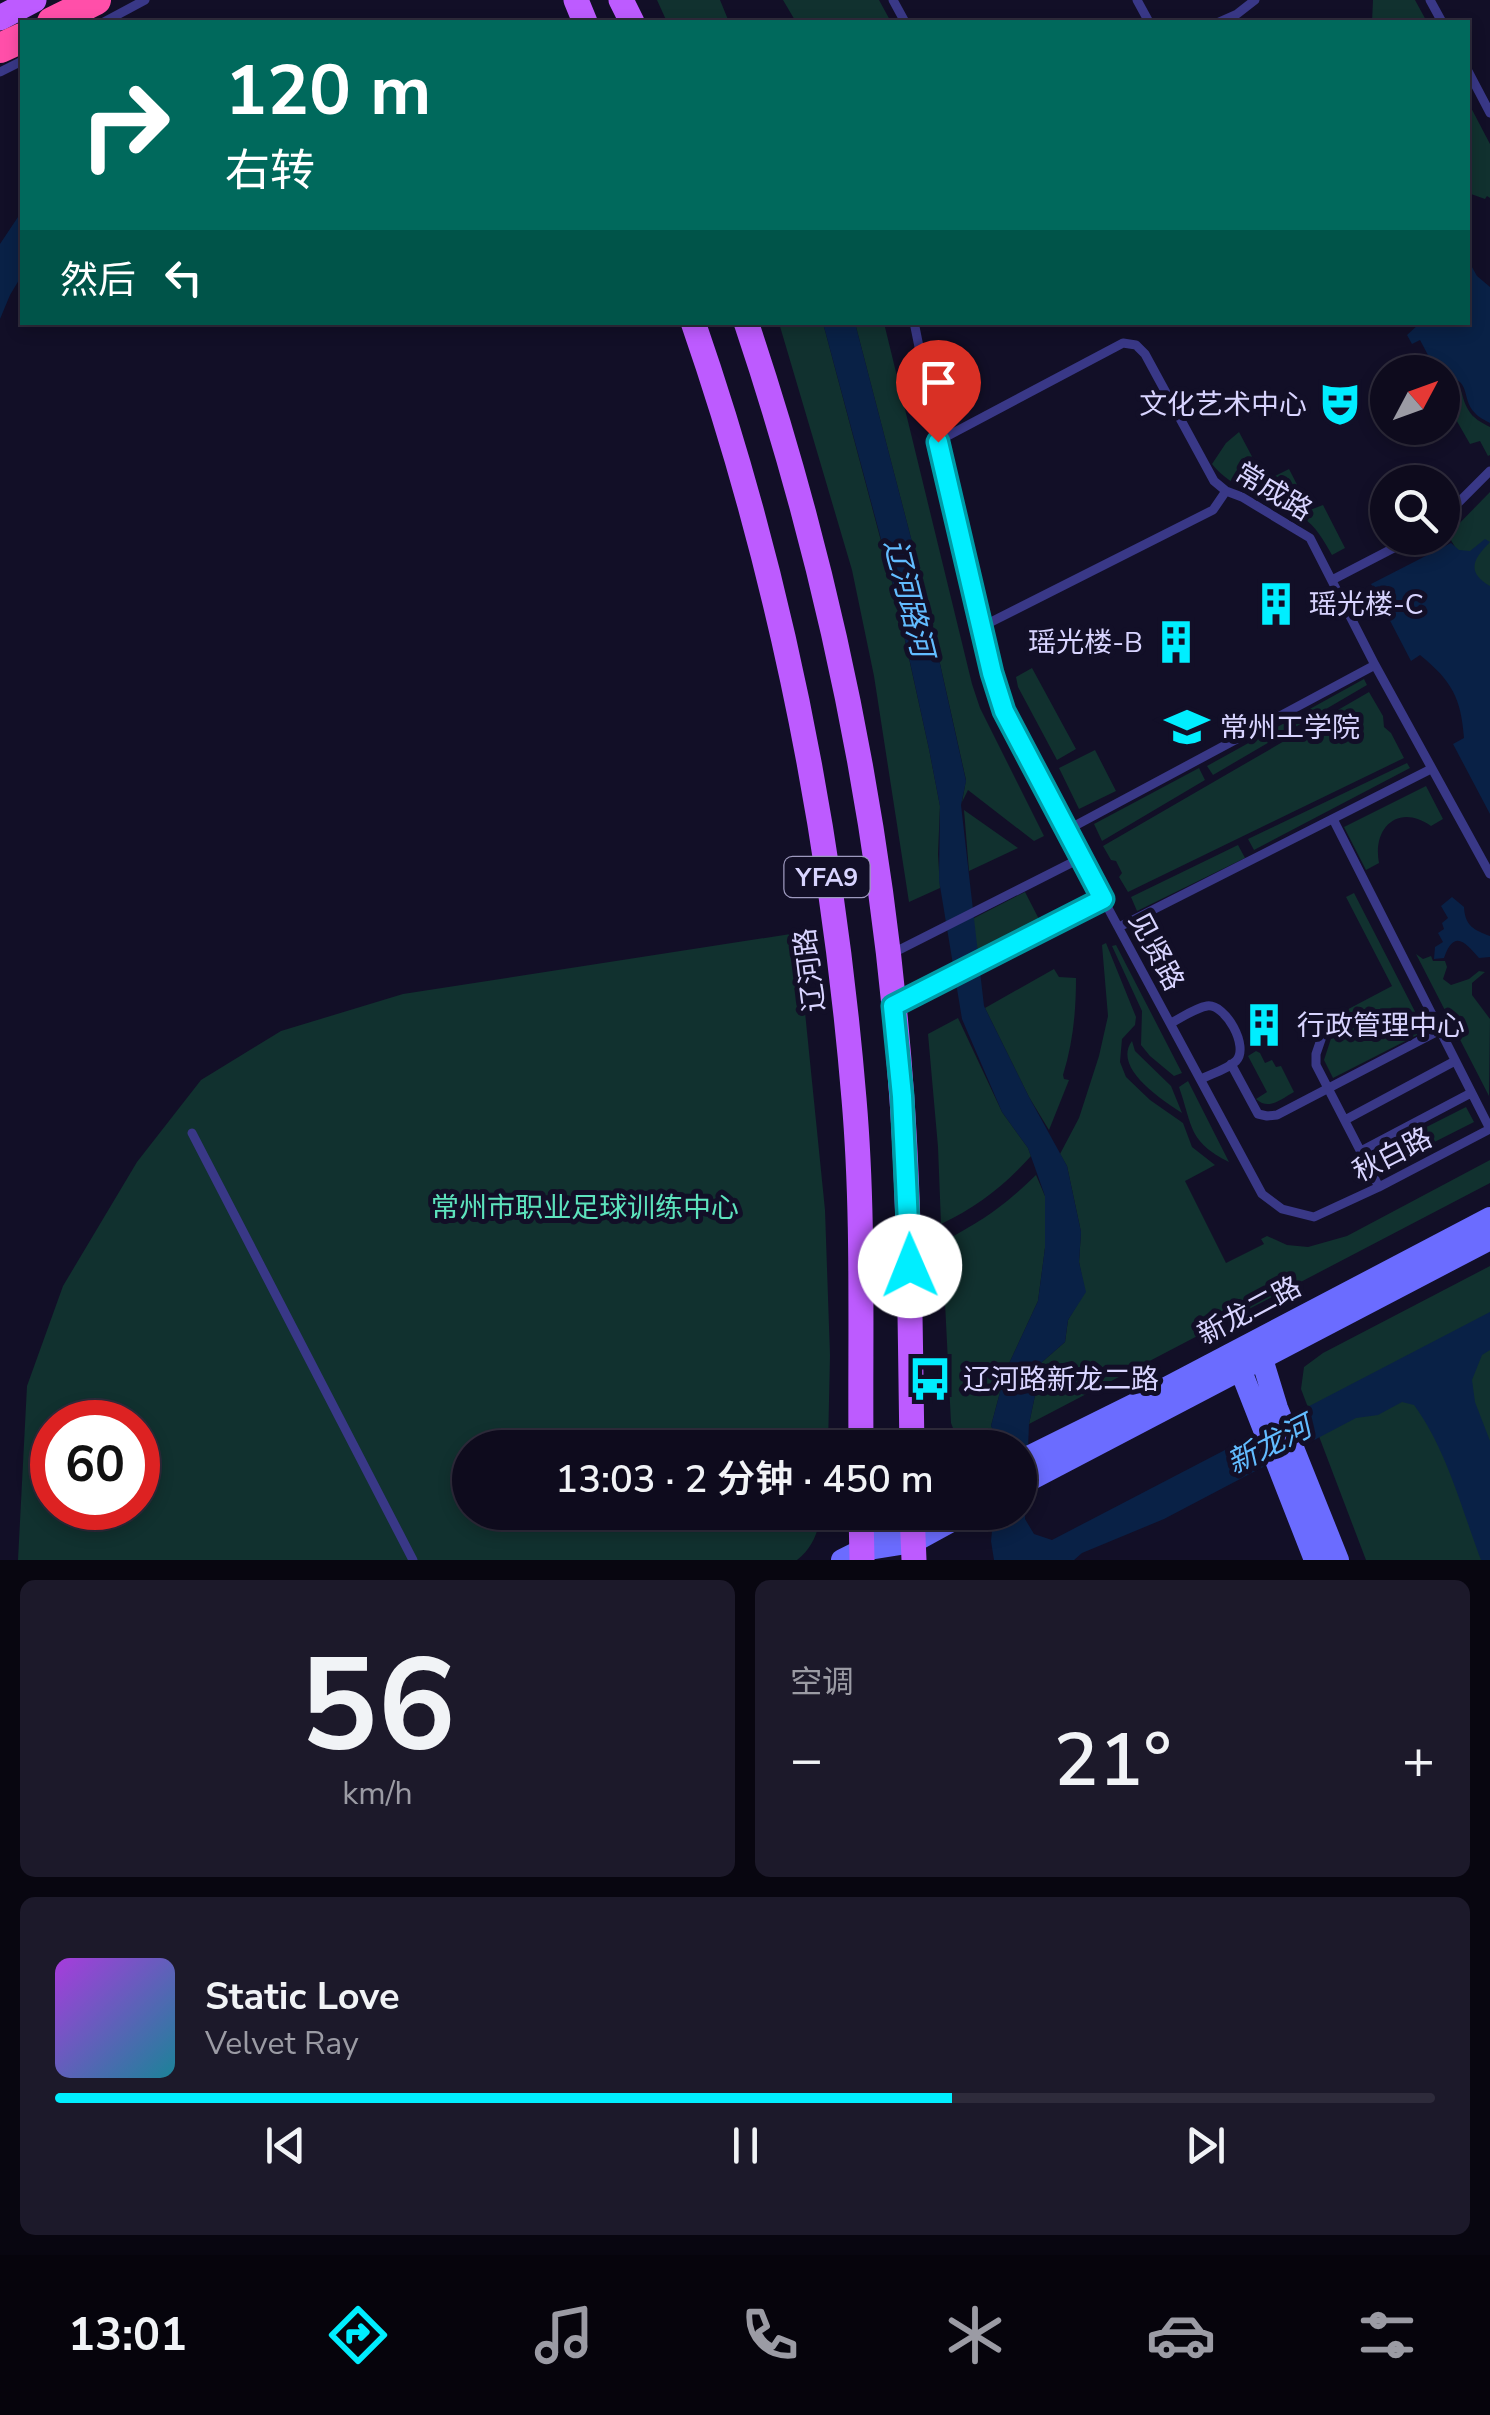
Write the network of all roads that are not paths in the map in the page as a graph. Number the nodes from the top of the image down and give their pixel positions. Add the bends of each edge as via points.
1 (34, 0) edge
2 (96, 0) edge
3 (145, 0) edge
4 (1255, 0) edge
5 (0, 18) edge
6 (56, 20) edge
7 (108, 20) edge
8 (1223, 20) edge
9 (1470, 75) edge
10 (1490, 113) edge
11 (695, 325) edge
12 (747, 325) edge
13 (915, 325) edge
14 (938, 442) junction
15 (1490, 470) edge
16 (1226, 491) junction
17 (1460, 500) edge
18 (1380, 555) edge
19 (1332, 580) junction
20 (981, 627) junction
21 (1374, 665) junction
22 (1431, 769) junction
23 (1333, 819) junction
24 (1066, 830) junction
25 (1080, 858) junction
26 (1488, 868) edge
27 (1103, 899) junction
28 (1119, 927) junction
29 (887, 956) junction
30 (893, 1006) junction
31 (1170, 1023) junction
32 (1326, 1025) dead end
33 (1440, 1030) junction
34 (1455, 1061) junction
35 (1231, 1064) junction
36 (1200, 1079) junction
37 (1328, 1088) junction
38 (1472, 1093) junction
39 (1345, 1120) junction
40 (1490, 1129) edge
41 (192, 1132) dead end
42 (1361, 1151) junction
43 (1379, 1186) junction
44 (1314, 1217) joint
45 (1490, 1218) edge
46 (1490, 1239) edge
47 (1249, 1359) junction
48 (861, 1430) edge
49 (912, 1430) edge
50 (1037, 1465) edge
51 (1288, 1465) junction
52 (859, 1530) edge
53 (891, 1530) edge
54 (943, 1530) edge
55 (913, 1551) edge
56 (855, 1557) edge
57 (413, 1560) edge
58 (1315, 1560) edge
59 (1338, 1560) edge

1 - 5 main road
2 - 6 highway
3 - 7 lane
4 - 8 lane
9 - 10 lane
11 - 48 main road, 辽河路 / YFA9 via 777,605 818,813 854,1102
12 - 29 main road, YFA9 via 823,588
13 - 14 lane, 见贤路
14 - 16 lane, 常成路 via 1123,343 1136,345
14 - 20 lane, 见贤路
15 - 17 lane
16 - 19 lane, 常成路 via 1310,538
16 - 20 lane via 1213,510
18 - 19 lane
19 - 21 lane, 常成路
20 - 24 lane, 见贤路 via 1004,711
21 - 22 lane, 常成路
21 - 24 lane
22 - 23 lane
22 - 26 lane, 常成路
23 - 28 lane
23 - 33 lane
24 - 25 lane, 见贤路
25 - 27 lane, 见贤路
25 - 29 lane
27 - 28 lane, 见贤路
27 - 30 lane
28 - 31 lane, 见贤路
29 - 30 main road, YFA9
30 - 49 main road, YFA9 via 909,1229
31 - 35 lane via 1208,1006 1225,1013 1241,1043
31 - 36 lane, 见贤路
32 - 37 lane via 1316,1065
33 - 34 lane
33 - 37 lane
34 - 38 lane
34 - 39 lane
35 - 36 lane
35 - 37 lane via 1258,1114 1277,1115
36 - 44 lane, 见贤路 via 1262,1194 1282,1209
37 - 39 lane
38 - 40 lane
38 - 42 lane
39 - 42 lane
40 - 43 lane, 秋白路
41 - 57 lane
42 - 43 lane
43 - 44 lane, 秋白路
45 - 47 street, 新龙二路
46 - 47 street, 新龙二路
47 - 50 street, 新龙二路
47 - 51 street
51 - 58 street
51 - 59 street
52 - 56 main road
53 - 56 street
54 - 55 street
55 - 56 street

